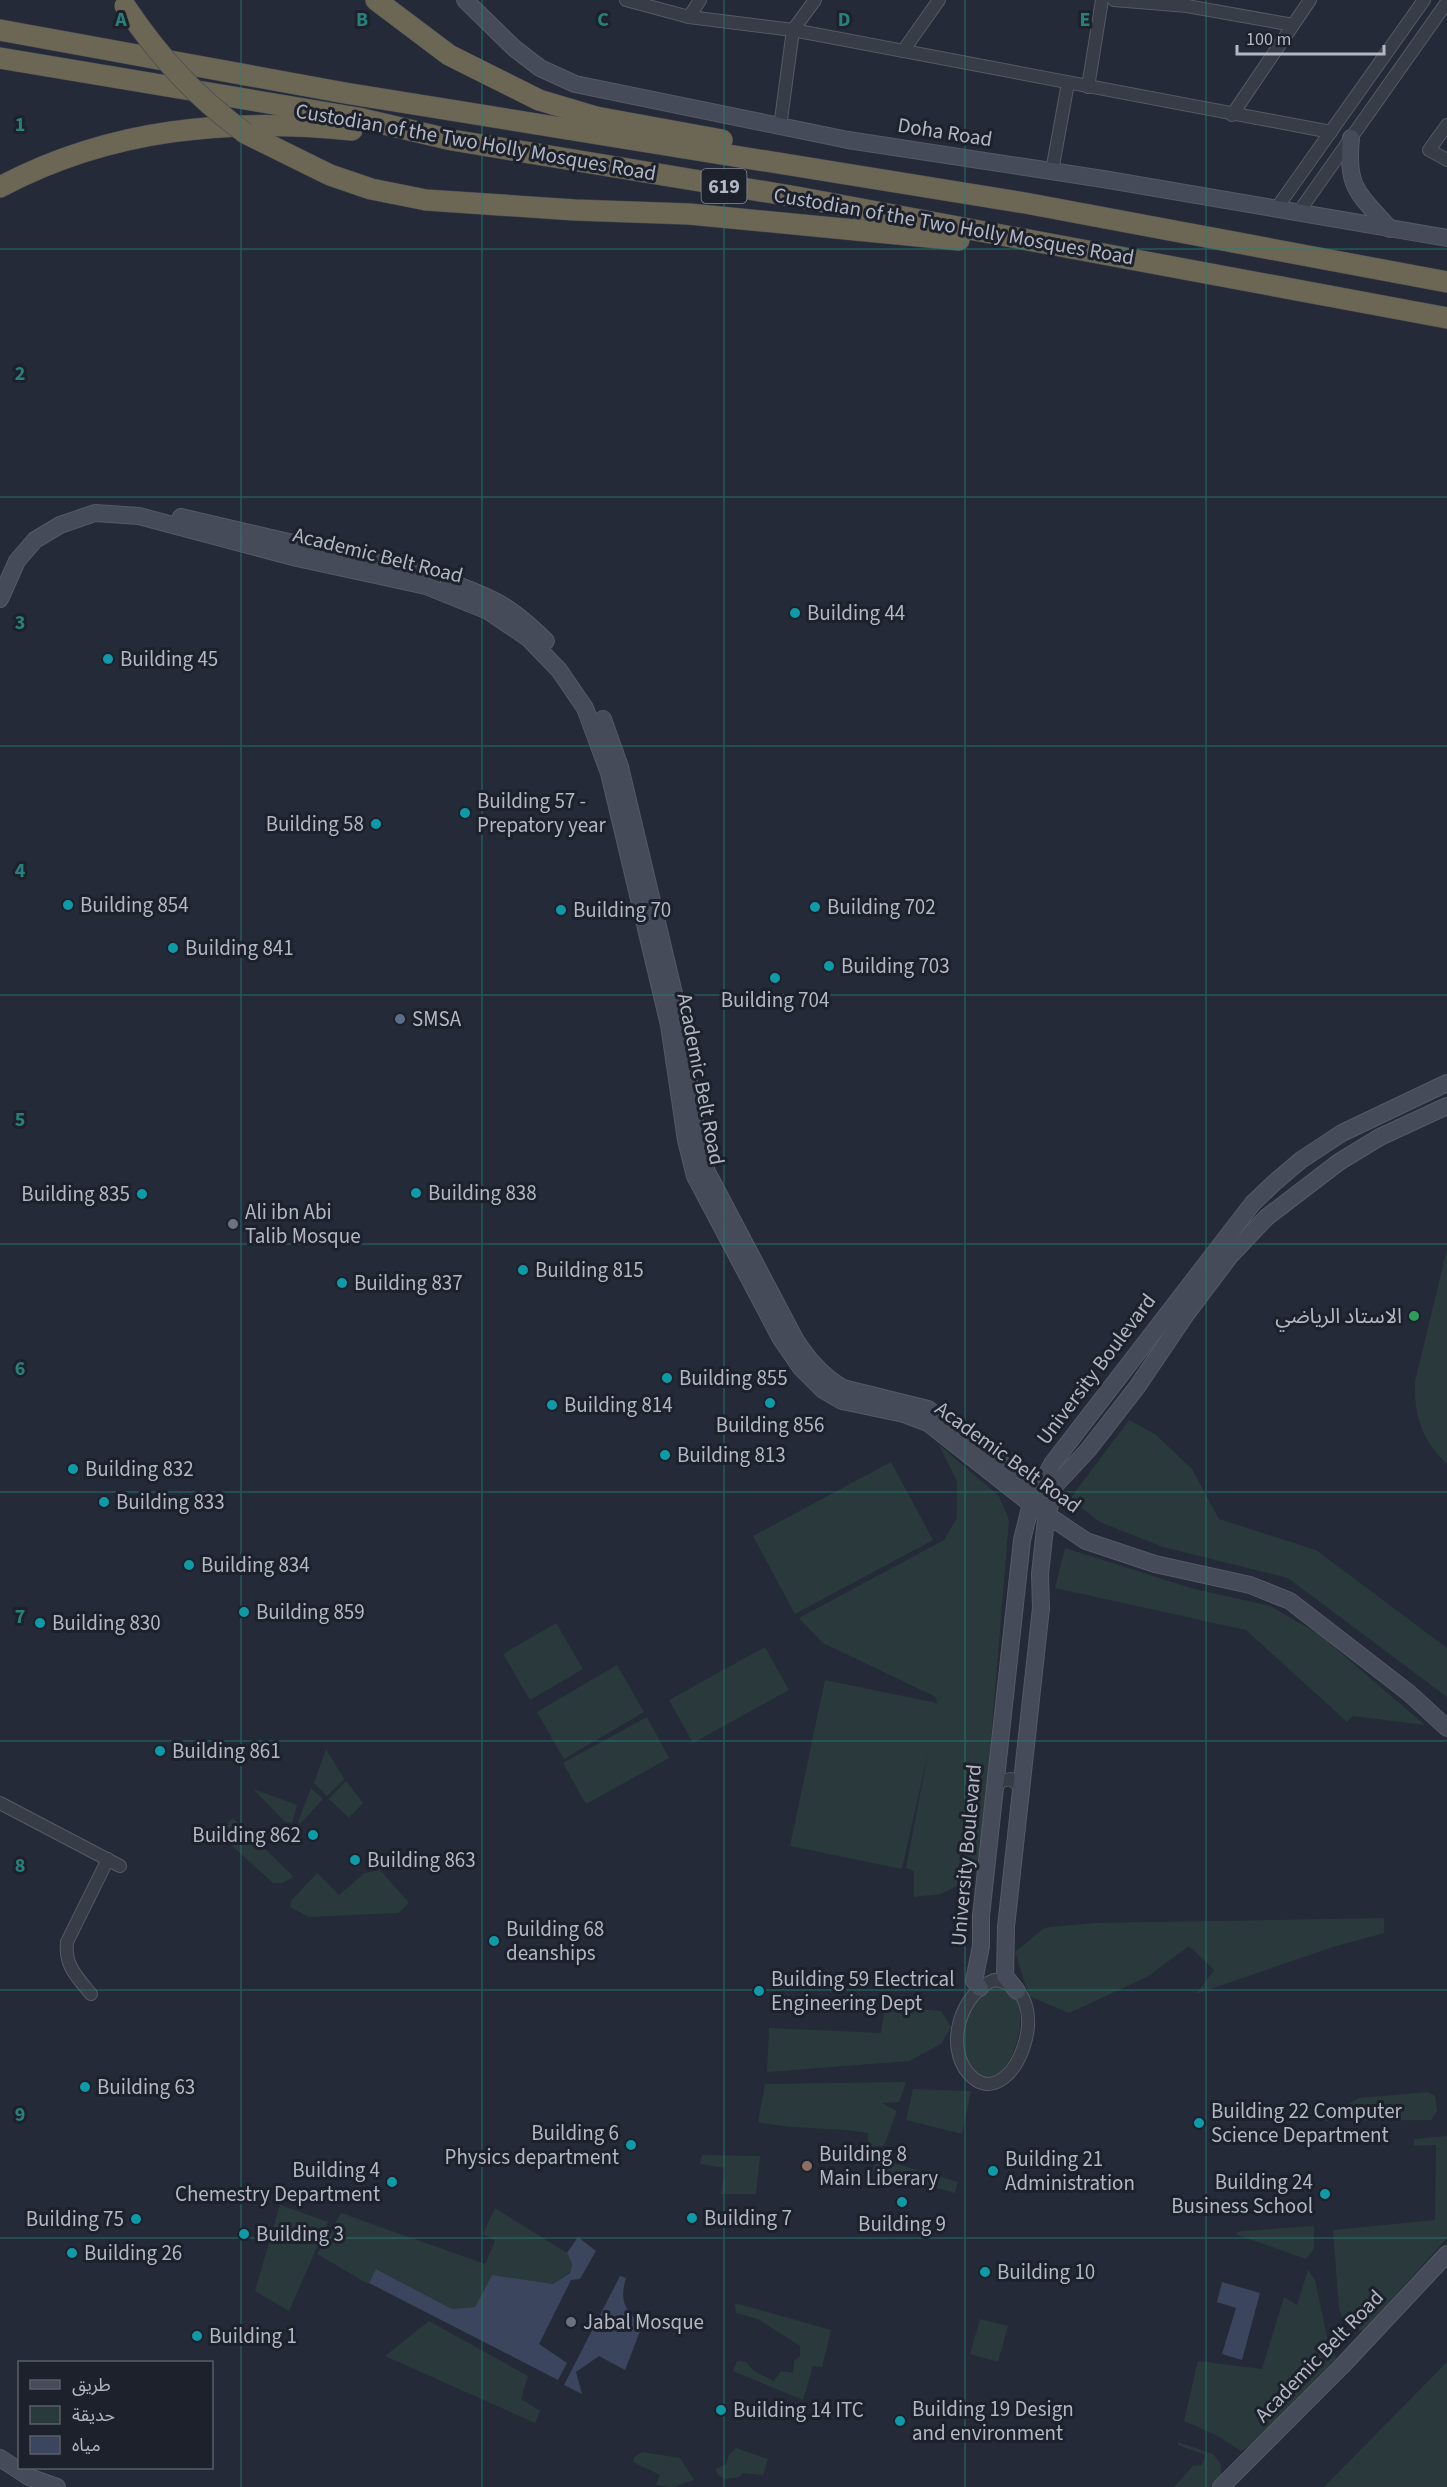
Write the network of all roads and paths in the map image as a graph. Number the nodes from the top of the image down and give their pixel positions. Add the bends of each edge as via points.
1 (376, 0) edge
2 (465, 0) edge
3 (626, 0) edge
4 (699, 0) edge
5 (815, 0) edge
6 (939, 0) edge
7 (1102, 0) edge
8 (1114, 0) edge
9 (1310, 0) edge
10 (1424, 0) edge
11 (123, 3) edge
12 (1189, 3) edge
13 (1447, 3) edge
14 (688, 17) junction
15 (1293, 25) junction
16 (0, 30) edge
17 (794, 30) junction
18 (903, 51) junction
19 (0, 58) edge
20 (1068, 83) junction
21 (1088, 87) junction
22 (1232, 115) junction
23 (1447, 124) edge
24 (780, 127) junction
25 (1331, 132) junction
26 (1351, 138) junction
27 (452, 141) junction
28 (1447, 160) edge
29 (1052, 171) junction
30 (0, 187) edge
31 (1025, 203) junction
32 (1276, 209) junction
33 (1298, 213) junction
34 (1390, 229) junction
35 (1447, 238) edge
36 (1141, 260) junction
37 (1447, 282) edge
38 (1447, 318) edge
39 (0, 574) edge
40 (0, 599) edge
41 (1447, 1083) edge
42 (1447, 1106) edge
43 (1253, 1203) junction
44 (1267, 1216) junction
45 (1039, 1504) junction
46 (1447, 1714) edge
47 (1447, 1728) edge
48 (994, 1791) junction
49 (1020, 1793) junction
50 (0, 1803) edge
51 (108, 1859) junction
52 (120, 1866) dead end
53 (980, 1988) junction
54 (1017, 1991) junction
55 (91, 1994) dead end
56 (1447, 2254) edge
57 (1447, 2269) edge
58 (0, 2458) edge
59 (0, 2467) edge
60 (37, 2487) edge
61 (57, 2487) edge
62 (1221, 2487) edge
63 (1232, 2487) edge

1 - 31 highway via 449,55 539,100 596,117 847,163
2 - 24 street, Doha Road via 540,68 575,84
3 - 14 street
4 - 14 street
5 - 17 street
6 - 18 street
7 - 21 street
8 - 12 street
9 - 15 street
10 - 25 street
11 - 36 highway, bridge via 152,47 215,111 245,133 330,175 371,189 426,200 700,215
12 - 15 street
13 - 26 street
14 - 17 street
15 - 22 street
16 - 31 highway, Custodian of the Two Holly Mosques Road / 619 via 345,93
17 - 18 street
17 - 24 street
18 - 20 street
19 - 27 highway, Custodian of the Two Holly Mosques Road / 619 via 358,118
20 - 21 street
20 - 29 street
21 - 22 street
22 - 25 street
23 - 28 street via 1429,150
24 - 29 street, Doha Road
25 - 32 street
26 - 33 street
26 - 34 street via 1351,181
27 - 30 highway via 311,126 172,130 61,159
27 - 36 highway, Custodian of the Two Holly Mosques Road / 619 via 797,197
29 - 32 street, Doha Road
31 - 37 highway, Custodian of the Two Holly Mosques Road / 619
32 - 33 street, Doha Road
33 - 34 street, Doha Road
34 - 35 street, Doha Road
36 - 38 highway, Custodian of the Two Holly Mosques Road / 619
39 - 45 street, Academic Belt Road via 22,539 52,517 75,508 114,505 216,524 435,577 489,595 511,608 578,676 612,742 677,1006 698,1140 707,1172 795,1339 812,1364 843,1388 928,1409 1010,1470
40 - 45 street, Academic Belt Road via 17,561 35,540 60,525 95,513 139,516 297,558 426,585 479,606 528,638 574,690 600,742 669,1025 695,1176 786,1347 823,1390 842,1401 928,1423
41 - 43 street, University Boulevard via 1342,1133 1301,1160
42 - 44 street, University Boulevard via 1380,1137
43 - 44 street
43 - 45 street, University Boulevard via 1052,1464
44 - 45 street, University Boulevard via 1208,1284 1088,1450
45 - 46 street, Academic Belt Road via 1120,1546 1247,1576 1284,1590
45 - 47 street, Academic Belt Road via 1086,1541 1155,1564 1250,1585 1290,1601 1409,1693
45 - 48 street, University Boulevard via 1022,1540
45 - 49 street, University Boulevard via 1041,1608
48 - 49 street via 1001,1781 1011,1779
48 - 53 street, University Boulevard via 981,1946 974,1981
49 - 54 street, University Boulevard via 1005,1947 1005,1976
50 - 51 street
51 - 52 street
51 - 55 street via 67,1942 69,1966
53 - 54 street via 994,1980
53 - 54 street via 967,2005 957,2037 964,2066 977,2081 986,2083 1007,2076 1017,2066 1024,2049 1027,2012
56 - 62 street, Academic Belt Road
57 - 63 street, Academic Belt Road
58 - 61 street via 29,2477
59 - 60 street

